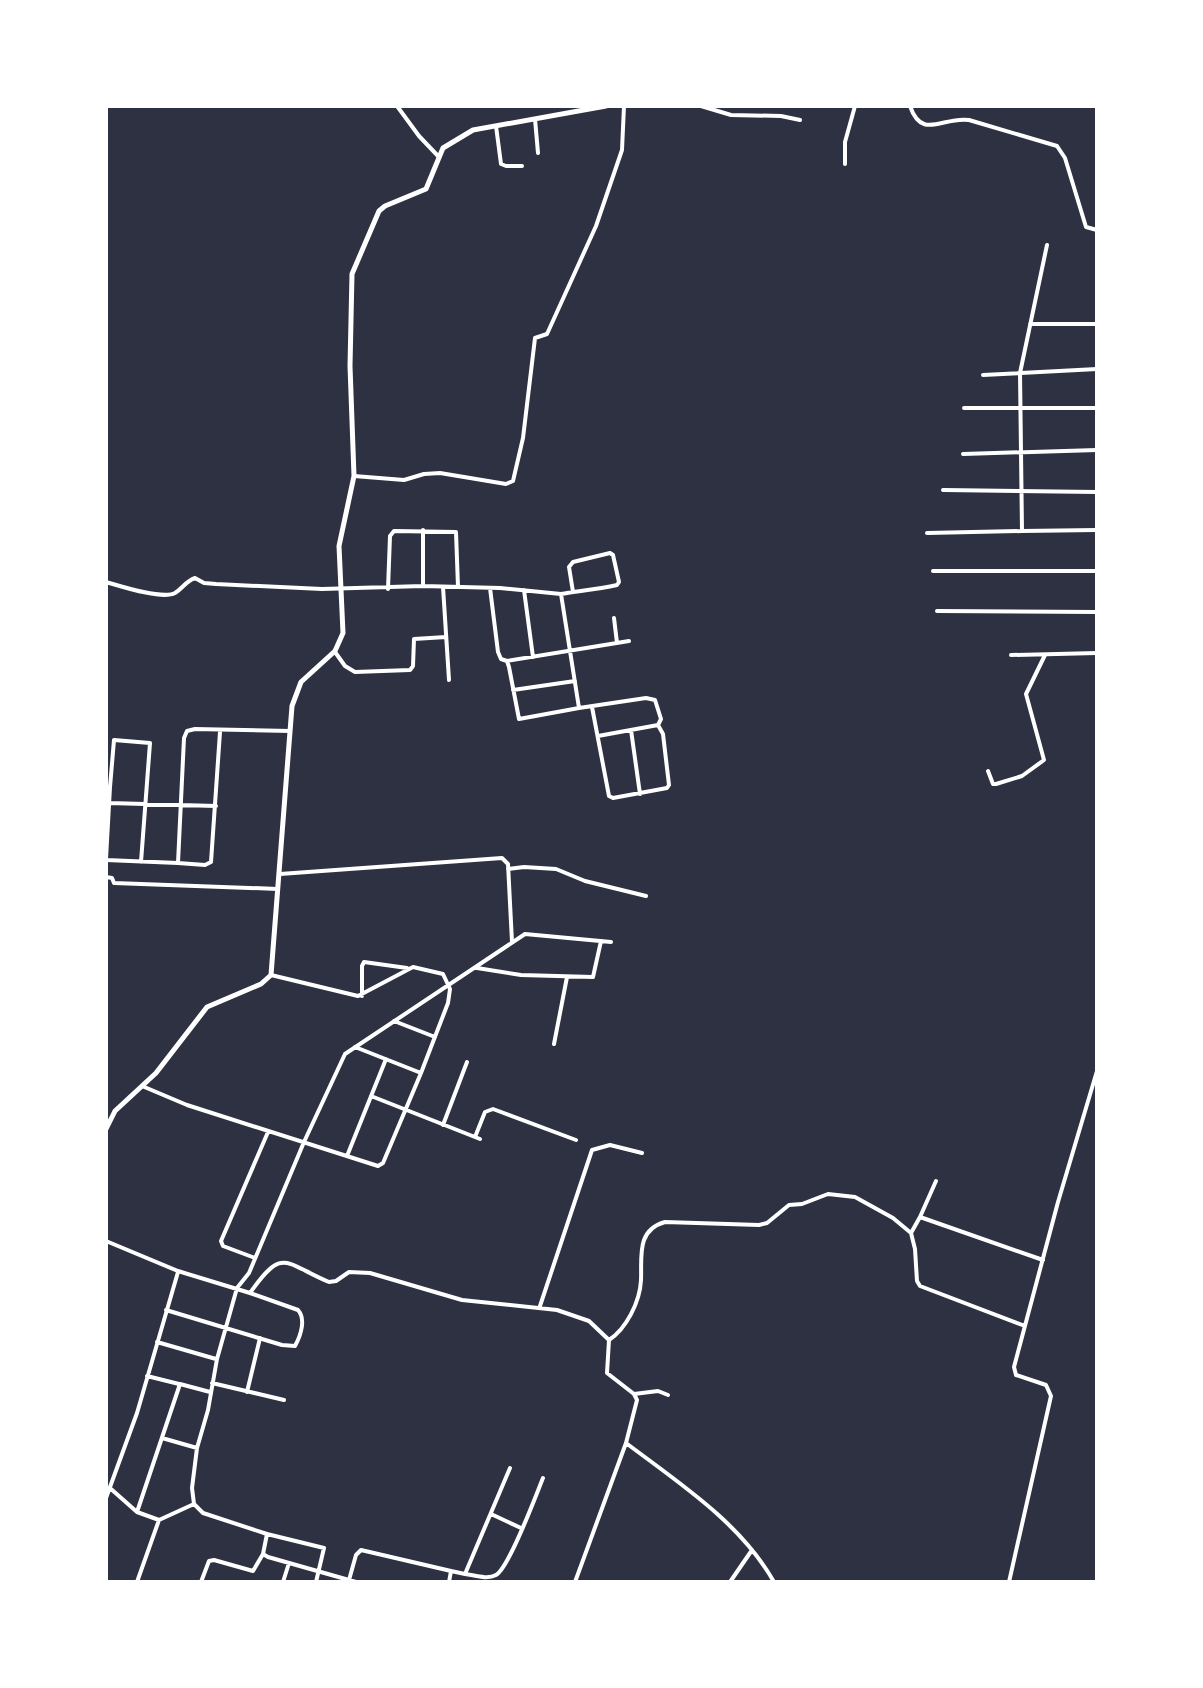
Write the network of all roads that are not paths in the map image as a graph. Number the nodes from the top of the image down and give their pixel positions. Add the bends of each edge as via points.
1 (397, 106) edge
2 (606, 106) edge
3 (624, 106) edge
4 (701, 106) edge
5 (855, 106) edge
6 (910, 106) edge
7 (587, 108) edge
8 (535, 119) junction
9 (800, 120) dead end
10 (496, 126) junction
11 (538, 153) dead end
12 (438, 156) junction
13 (845, 164) dead end
14 (522, 166) dead end
15 (1097, 230) edge
16 (1047, 245) dead end
17 (1030, 324) junction
18 (1097, 324) edge
19 (1097, 369) edge
20 (1020, 373) junction
21 (983, 375) dead end
22 (964, 408) dead end
23 (1021, 408) junction
24 (1097, 408) edge
25 (1097, 450) edge
26 (1022, 452) junction
27 (963, 454) dead end
28 (354, 476) junction
29 (943, 490) dead end
30 (1021, 492) junction
31 (1097, 492) edge
32 (423, 530) junction
33 (1097, 530) edge
34 (1022, 531) junction
35 (927, 533) dead end
36 (933, 571) dead end
37 (1097, 571) edge
38 (106, 582) edge
39 (423, 586) junction
40 (443, 587) junction
41 (458, 587) junction
42 (490, 588) junction
43 (340, 589) junction
44 (388, 589) junction
45 (524, 590) junction
46 (573, 592) junction
47 (561, 594) junction
48 (937, 611) dead end
49 (1097, 612) edge
50 (614, 618) dead end
51 (446, 637) junction
52 (629, 641) dead end
53 (617, 643) junction
54 (335, 651) junction
55 (570, 651) junction
56 (1097, 653) edge
57 (1011, 655) dead end
58 (1045, 655) junction
59 (533, 657) junction
60 (507, 661) junction
61 (449, 680) dead end
62 (575, 681) junction
63 (513, 690) junction
64 (592, 707) junction
65 (579, 708) junction
66 (658, 725) junction
67 (631, 730) junction
68 (290, 731) junction
69 (220, 732) junction
70 (598, 736) junction
71 (988, 771) dead end
72 (108, 787) edge
73 (640, 794) junction
74 (109, 803) junction
75 (147, 804) junction
76 (182, 804) junction
77 (216, 806) junction
78 (107, 822) edge
79 (106, 859) edge
80 (141, 862) junction
81 (178, 863) junction
82 (508, 869) junction
83 (280, 874) junction
84 (106, 877) edge
85 (278, 889) junction
86 (646, 896) dead end
87 (601, 941) junction
88 (611, 942) dead end
89 (512, 943) junction
90 (475, 968) junction
91 (409, 969) junction
92 (271, 975) junction
93 (567, 977) junction
94 (448, 985) junction
95 (362, 996) junction
96 (394, 1021) junction
97 (435, 1037) junction
98 (554, 1044) dead end
99 (355, 1047) junction
100 (386, 1059) junction
101 (467, 1062) dead end
102 (1097, 1071) edge
103 (421, 1073) junction
104 (142, 1086) junction
105 (371, 1096) junction
106 (406, 1109) junction
107 (443, 1125) junction
108 (106, 1129) edge
109 (268, 1132) junction
110 (576, 1140) dead end
111 (304, 1142) junction
112 (642, 1153) dead end
113 (347, 1156) junction
114 (936, 1181) dead end
115 (920, 1217) junction
116 (911, 1233) junction
117 (106, 1241) edge
118 (255, 1258) junction
119 (1043, 1260) junction
120 (178, 1271) junction
121 (237, 1288) junction
122 (250, 1293) junction
123 (540, 1306) junction
124 (166, 1310) junction
125 (1025, 1326) junction
126 (225, 1328) junction
127 (260, 1338) junction
128 (609, 1340) junction
129 (157, 1342) junction
130 (217, 1359) junction
131 (147, 1376) junction
132 (212, 1383) junction
133 (180, 1384) junction
134 (210, 1392) junction
135 (247, 1392) junction
136 (634, 1394) junction
137 (668, 1395) dead end
138 (284, 1400) dead end
139 (162, 1438) junction
140 (626, 1443) junction
141 (197, 1448) junction
142 (510, 1468) dead end
143 (543, 1478) dead end
144 (110, 1489) junction
145 (106, 1498) edge
146 (194, 1504) junction
147 (137, 1512) junction
148 (491, 1514) junction
149 (159, 1520) junction
150 (521, 1528) junction
151 (267, 1534) junction
152 (752, 1550) junction
153 (263, 1554) junction
154 (289, 1563) junction
155 (319, 1571) junction
156 (451, 1571) junction
157 (465, 1574) junction
158 (480, 1579) edge
159 (348, 1581) edge
160 (137, 1582) edge
161 (201, 1582) edge
162 (283, 1582) edge
163 (316, 1582) edge
164 (356, 1582) edge
165 (449, 1582) edge
166 (575, 1582) edge
167 (730, 1582) edge
168 (774, 1582) edge
169 (1009, 1582) edge

1 - 12 street
2 - 7 street
3 - 28 street via 622,150 596,226 547,334 535,338 512,482 440,473 404,480
4 - 9 street via 731,115
5 - 13 street
6 - 15 street via 924,125 960,119 1057,146 1086,227
7 - 8 street
8 - 10 street
8 - 11 street
10 - 12 street via 473,130
10 - 14 street via 501,164
12 - 28 street via 426,189 381,209 352,274
16 - 17 street
17 - 18 street
17 - 20 street
19 - 20 street
20 - 21 street
20 - 23 street
22 - 23 street
23 - 24 street
23 - 26 street
25 - 26 street
26 - 27 street
26 - 30 street
28 - 43 street via 339,546
29 - 30 street
30 - 31 street
30 - 34 street
32 - 39 street
32 - 41 street via 457,534
32 - 44 street via 391,534
33 - 34 street
34 - 35 street
36 - 37 street
38 - 43 street via 168,595 194,578 216,584
39 - 40 street
39 - 44 street
40 - 41 street
40 - 51 street
41 - 42 street
42 - 45 street
42 - 60 street via 498,652
43 - 44 street
43 - 54 street via 343,633
45 - 47 street
45 - 59 street
46 - 46 street via 618,584 613,555 573,562
46 - 47 street
47 - 55 street
48 - 49 street
50 - 53 street
51 - 54 street via 414,639 410,670 355,672
51 - 61 street
52 - 53 street
53 - 55 street
54 - 68 street via 301,682
55 - 59 street
55 - 62 street
56 - 58 street
57 - 58 street
58 - 71 street via 1026,694 1044,760 1022,776 996,784
59 - 60 street
60 - 63 street
62 - 63 street
62 - 65 street
63 - 65 street via 521,720
64 - 65 street
64 - 66 street via 652,698 661,719
64 - 70 street
66 - 67 street
66 - 73 street via 669,785
67 - 70 street
67 - 73 street
68 - 69 street
68 - 83 street
69 - 76 street via 195,729 185,735
69 - 77 street
70 - 73 street via 609,796
72 - 74 street
72 - 75 street via 114,740 147,742
74 - 75 street
74 - 78 street
75 - 76 street
75 - 80 street
76 - 77 street
76 - 81 street
77 - 81 street via 211,862
78 - 79 street
79 - 80 street
80 - 81 street
82 - 83 street via 504,860 489,858
82 - 86 street via 556,869
82 - 89 street
83 - 85 street
84 - 85 street via 113,883
85 - 92 street
87 - 88 street
87 - 89 street via 528,934
87 - 93 street via 595,976
89 - 90 street
90 - 93 street
90 - 94 street
91 - 94 street via 438,971
91 - 95 street
91 - 95 street via 364,962
92 - 95 street
92 - 104 street via 200,1013
93 - 98 street
94 - 96 street
94 - 97 street via 448,1003
96 - 97 street
96 - 99 street
97 - 103 street
99 - 100 street
99 - 111 street via 340,1060
100 - 103 street
100 - 105 street
101 - 107 street
102 - 119 street
103 - 106 street
104 - 108 street via 115,1111
104 - 109 street
105 - 106 street
105 - 113 street
106 - 107 street
106 - 113 street via 383,1163 376,1166
107 - 110 street via 477,1138 485,1112 493,1109
109 - 111 street
109 - 118 street via 221,1241
111 - 113 street
111 - 118 street
112 - 123 street via 610,1145 592,1150
114 - 115 street
115 - 116 street
115 - 119 street
116 - 125 street via 920,1286
116 - 128 street via 855,1197 837,1194 789,1205 759,1225 661,1223 644,1239 640,1287 627,1323
117 - 120 street
118 - 121 street
119 - 125 street
120 - 121 street
120 - 124 street
121 - 122 street
121 - 126 street
122 - 123 street via 274,1264 283,1261 329,1282 349,1272 370,1273 462,1300
122 - 127 street via 301,1314 295,1346
123 - 128 street via 589,1321
124 - 126 street
124 - 129 street
125 - 169 street via 1015,1371 1046,1385 1051,1396
126 - 127 street
126 - 130 street
127 - 135 street
128 - 136 street via 607,1373
129 - 130 street
129 - 131 street
130 - 132 street
131 - 133 street
131 - 144 street
132 - 134 street
132 - 135 street
133 - 134 street
133 - 139 street
134 - 141 street
135 - 138 street
136 - 137 street
136 - 140 street via 637,1404
139 - 141 street
139 - 147 street
140 - 152 street
140 - 166 street
141 - 146 street
142 - 148 street
143 - 150 street
144 - 145 street
144 - 147 street
146 - 149 street
146 - 151 street via 203,1513
147 - 149 street
148 - 150 street
148 - 157 street
149 - 160 street
150 - 158 street via 498,1575
151 - 153 street
151 - 155 street via 323,1547
152 - 167 street
152 - 168 street
153 - 154 street
153 - 161 street via 253,1571 209,1561
154 - 155 street
154 - 162 street
155 - 159 street
155 - 163 street
156 - 157 street
156 - 159 street via 361,1550
156 - 165 street
157 - 158 street
159 - 164 street

